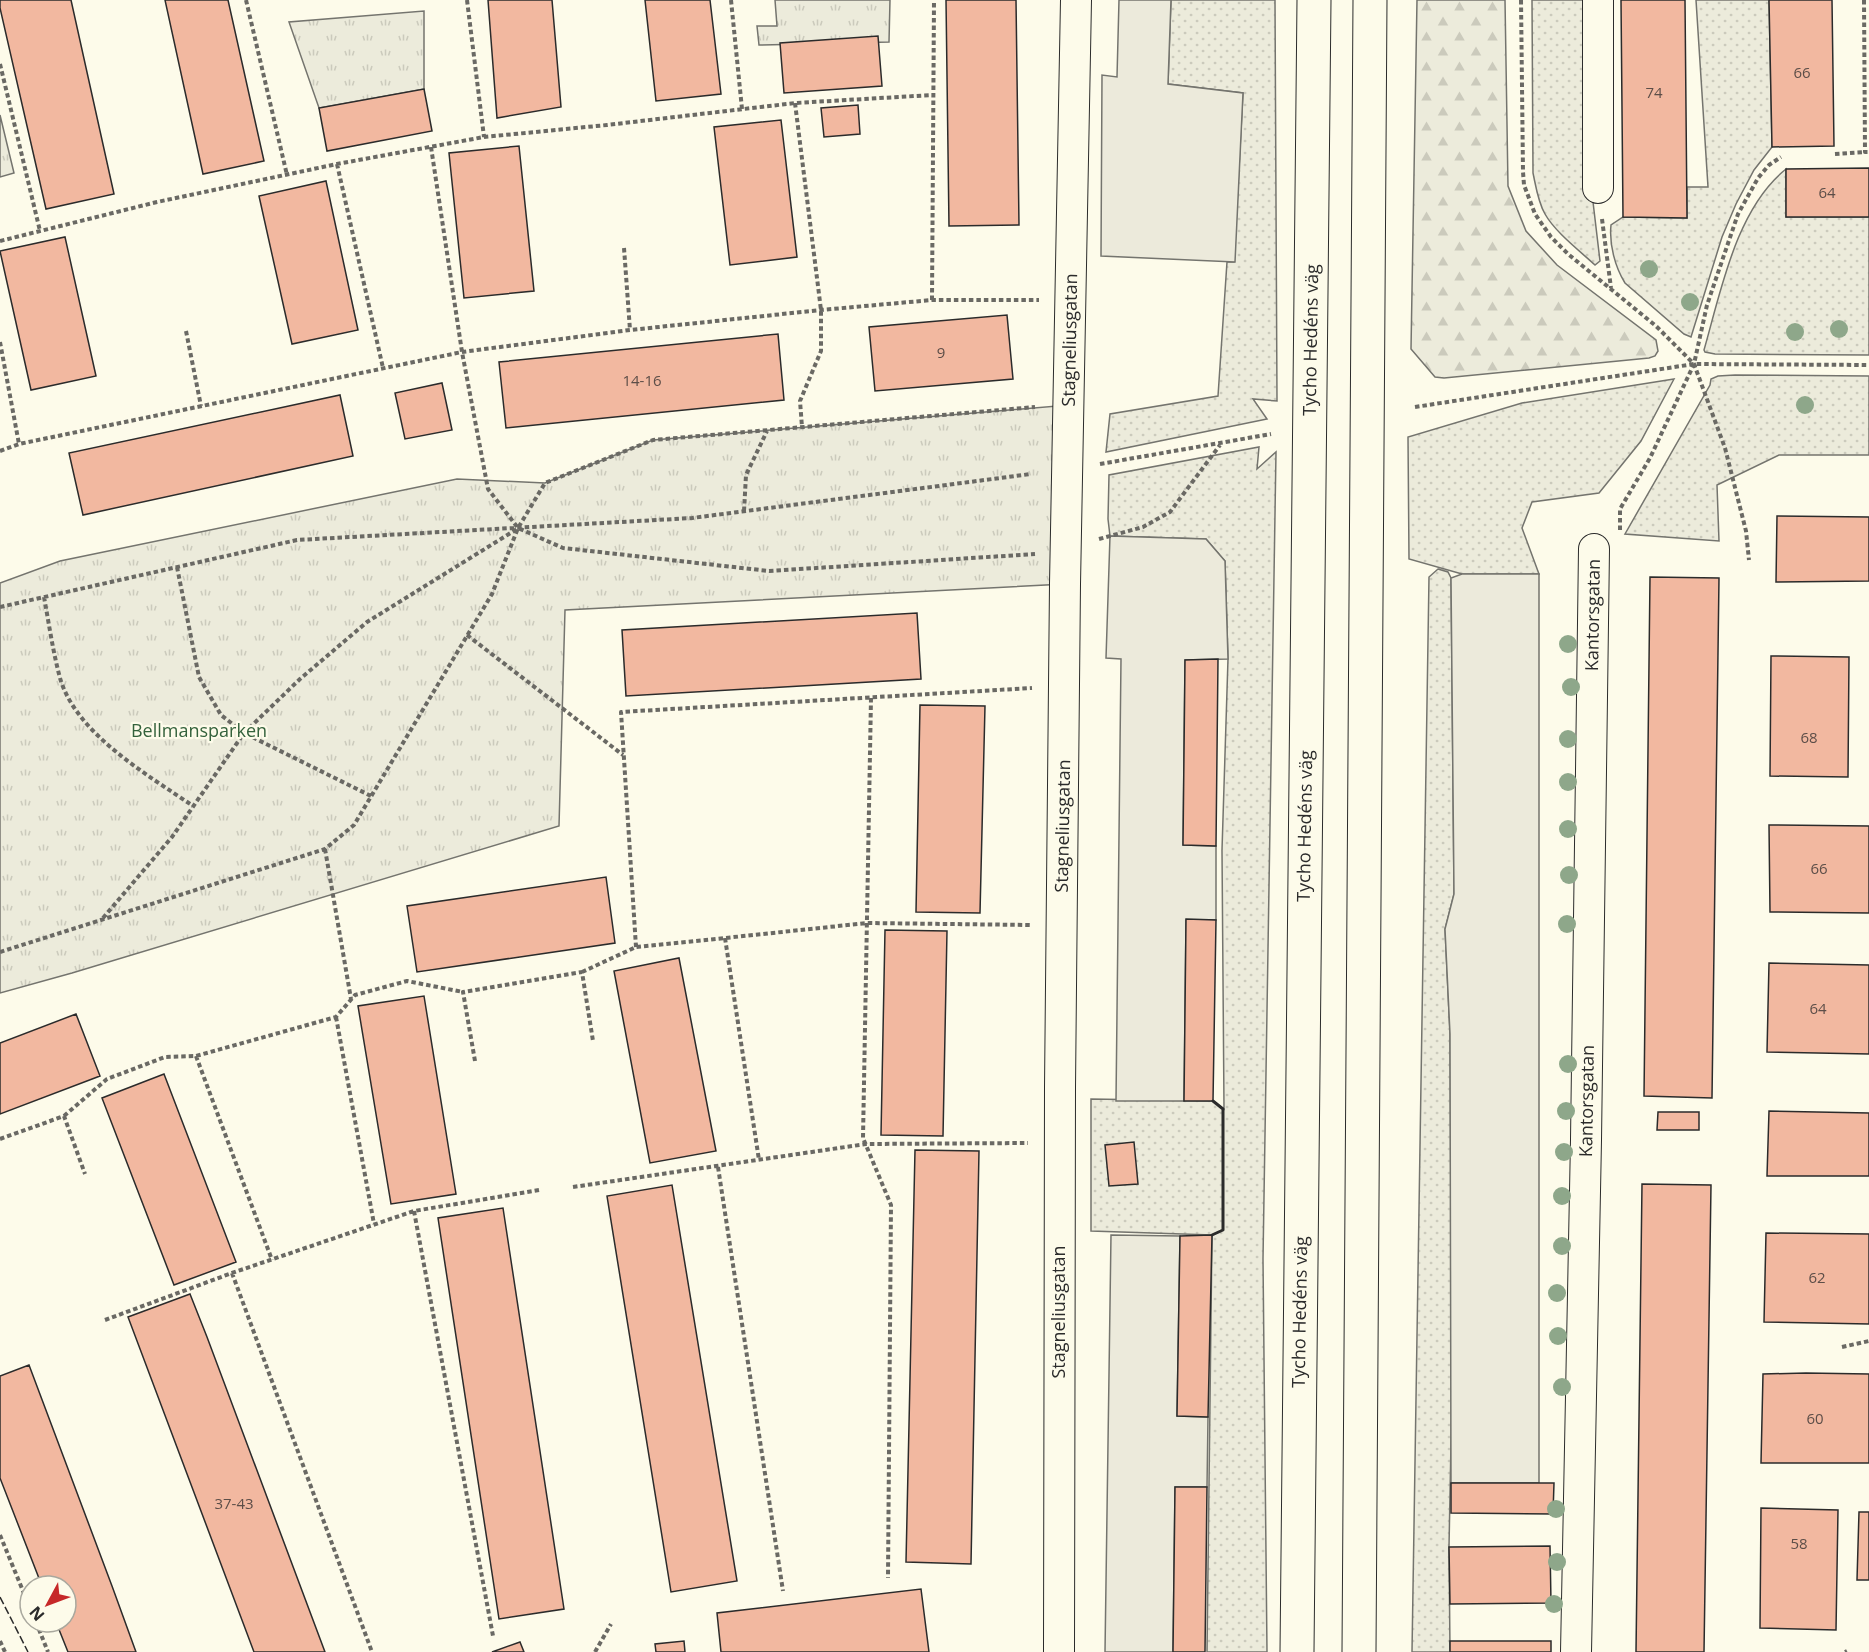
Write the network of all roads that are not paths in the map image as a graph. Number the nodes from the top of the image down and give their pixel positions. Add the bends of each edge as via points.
1 (1076, 0) edge
2 (1314, 0) edge
3 (1370, 0) edge
4 (1598, 0) edge
5 (1598, 188) road end
6 (1607, 545) road end
7 (1059, 1652) edge
8 (1297, 1652) edge
9 (1359, 1652) edge
10 (1576, 1652) edge

1 - 7 street, Stagneliusgatan via 1059,1143
2 - 8 main road, Tycho Hedéns väg
3 - 9 main road
4 - 5 street
6 - 10 street, Kantorsgatan via 1586,1152

